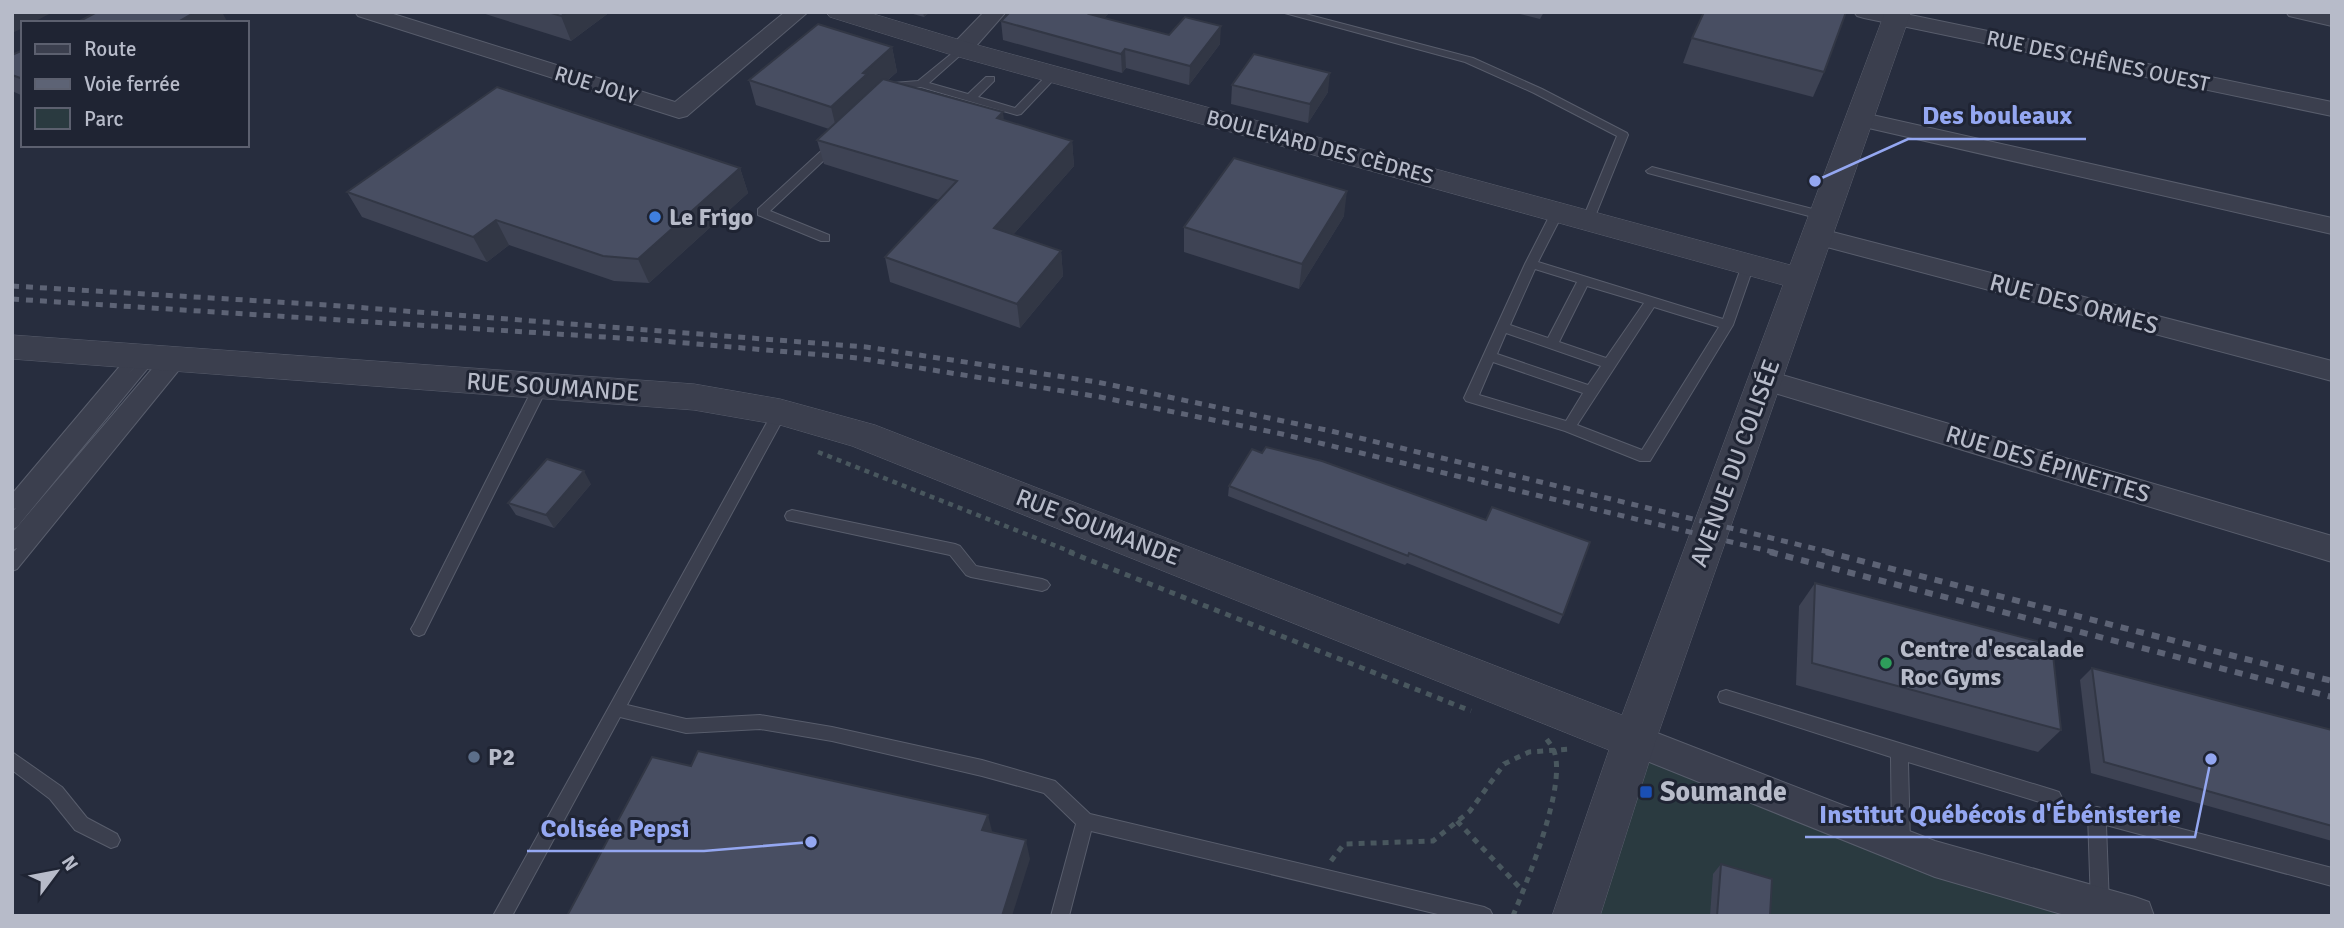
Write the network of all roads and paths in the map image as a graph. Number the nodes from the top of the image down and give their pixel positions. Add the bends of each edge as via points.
1 (365, 12) edge
2 (798, 12) edge
3 (839, 12) edge
4 (996, 12) edge
5 (1286, 12) edge
6 (2296, 12) edge
7 (1886, 15) edge
8 (2332, 20) edge
9 (961, 49) junction
10 (1054, 74) junction
11 (990, 79) dead end
12 (921, 84) junction
13 (971, 98) junction
14 (878, 103) edge
15 (2332, 108) edge
16 (1859, 118) junction
17 (839, 140) edge
18 (1651, 171) dead end
19 (1557, 213) junction
20 (1588, 221) junction
21 (1821, 226) junction
22 (2332, 226) edge
23 (825, 238) dead end
24 (1531, 264) junction
25 (1748, 265) junction
26 (1801, 279) junction
27 (1584, 280) junction
28 (1651, 302) junction
29 (1727, 325) junction
30 (1503, 327) junction
31 (1551, 344) junction
32 (12, 347) edge
33 (1489, 356) junction
34 (159, 358) junction
35 (1609, 364) junction
36 (2332, 371) edge
37 (1765, 380) junction
38 (541, 386) junction
39 (1591, 391) junction
40 (774, 422) junction
41 (1570, 427) junction
42 (12, 504) edge
43 (792, 516) dead end
44 (12, 523) edge
45 (12, 544) edge
46 (2332, 549) edge
47 (12, 565) edge
48 (1042, 585) dead end
49 (419, 629) dead end
50 (1726, 698) dead end
51 (615, 709) junction
52 (1483, 715) dead end
53 (1532, 733) dead end
54 (1634, 740) junction
55 (1554, 751) junction
56 (1899, 752) junction
57 (12, 760) edge
58 (2053, 798) dead end
59 (1085, 821) junction
60 (1457, 821) junction
61 (111, 839) dead end
62 (1901, 845) junction
63 (1319, 877) junction
64 (2332, 877) edge
65 (1523, 891) junction
66 (2100, 906) junction
67 (502, 916) edge
68 (1060, 916) edge
69 (1484, 916) edge
70 (1513, 916) edge
71 (1576, 916) edge
72 (2135, 916) edge

1 - 2 street, RUE JOLY via 679,111
3 - 9 street, BOULEVARD DES CÈDRES
4 - 9 street
5 - 20 lane via 1469,60 1623,135
6 - 8 street
7 - 15 street, RUE DES CHÊNES OUEST
7 - 16 street, AVENUE DU COLISÉE
9 - 10 street, BOULEVARD DES CÈDRES
9 - 12 lane
10 - 13 lane via 1017,112
10 - 19 street, BOULEVARD DES CÈDRES
11 - 13 lane
12 - 13 lane
12 - 14 lane via 897,85
16 - 21 street, AVENUE DU COLISÉE
16 - 22 street
17 - 23 lane via 762,212
18 - 21 lane
19 - 20 street, BOULEVARD DES CÈDRES
19 - 24 lane
20 - 25 street, BOULEVARD DES CÈDRES
21 - 26 street, AVENUE DU COLISÉE
21 - 36 street, RUE DES ORMES
24 - 27 lane
24 - 30 lane
25 - 26 street, BOULEVARD DES CÈDRES
25 - 29 lane
26 - 37 street, AVENUE DU COLISÉE
27 - 28 lane
27 - 31 lane
28 - 29 lane
28 - 35 lane
29 - 41 lane via 1645,457
30 - 31 lane
30 - 33 lane
31 - 35 lane
32 - 34 street, RUE SOUMANDE
33 - 39 lane
33 - 41 lane via 1471,398
34 - 38 street, RUE SOUMANDE
34 - 42 lane
34 - 44 lane
34 - 45 lane
34 - 47 lane
35 - 39 lane
37 - 46 street, RUE DES ÉPINETTES
37 - 54 street, AVENUE DU COLISÉE
38 - 40 street, RUE SOUMANDE via 694,397
38 - 49 lane
39 - 41 lane
40 - 51 lane
40 - 52 path
40 - 54 street, RUE SOUMANDE via 862,435
43 - 48 lane via 954,550 971,571
50 - 56 lane
51 - 59 lane via 687,726 760,722 982,768 1049,787
51 - 67 lane
53 - 55 path via 1545,737
54 - 62 street, RUE SOUMANDE
54 - 71 street, AVENUE DU COLISÉE
55 - 60 path via 1529,752 1504,764 1470,811
55 - 65 path via 1556,778
56 - 58 lane
56 - 62 lane
57 - 61 lane via 56,793 81,824
59 - 63 lane
59 - 68 lane
60 - 63 path via 1433,841 1344,844
60 - 65 path
62 - 66 street, RUE SOUMANDE
63 - 69 lane
64 - 66 lane via 2097,815
65 - 70 path
66 - 72 street, RUE SOUMANDE

